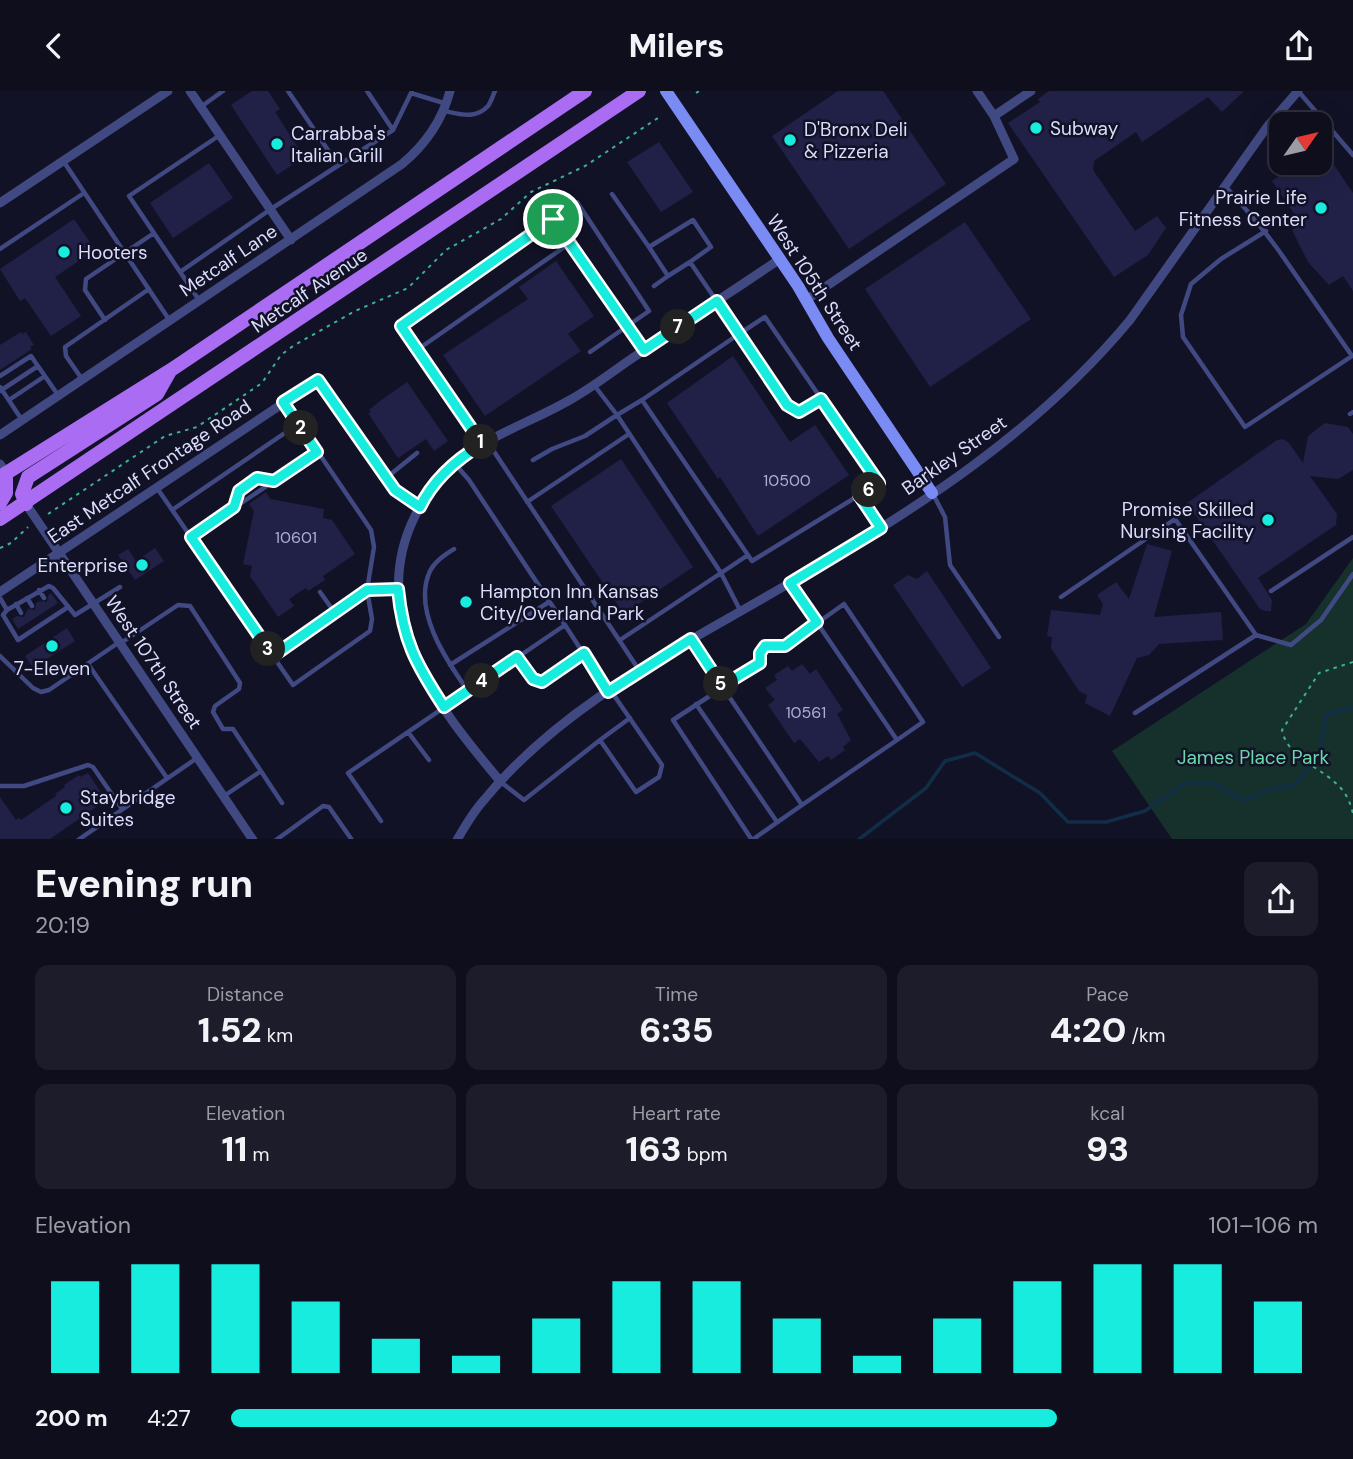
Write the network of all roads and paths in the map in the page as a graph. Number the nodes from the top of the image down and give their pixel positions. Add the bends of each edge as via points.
1 (168, 91) edge
2 (190, 91) edge
3 (223, 91) edge
4 (288, 91) edge
5 (367, 91) edge
6 (450, 91) edge
7 (585, 91) edge
8 (639, 91) edge
9 (666, 91) edge
10 (977, 91) edge
11 (1031, 91) edge
12 (1298, 91) edge
13 (412, 92) edge
14 (494, 92) edge
15 (201, 106) junction
16 (445, 107) junction
17 (995, 116) junction
18 (658, 118) dead end
19 (393, 130) junction
20 (220, 135) junction
21 (1353, 155) edge
22 (64, 161) junction
23 (338, 165) junction
24 (1225, 186) junction
25 (85, 193) junction
26 (612, 194) dead end
27 (0, 204) edge
28 (271, 209) junction
29 (553, 219) junction
30 (1266, 231) junction
31 (154, 233) junction
32 (291, 240) junction
33 (570, 243) junction
34 (649, 247) junction
35 (0, 249) edge
36 (124, 252) junction
37 (780, 259) junction
38 (690, 262) junction
39 (180, 272) junction
40 (668, 276) junction
41 (654, 286) dead end
42 (149, 289) junction
43 (806, 300) junction
44 (200, 301) junction
45 (717, 301) junction
46 (105, 320) junction
47 (170, 321) junction
48 (627, 326) junction
49 (739, 334) junction
50 (417, 350) junction
51 (644, 350) junction
52 (590, 352) dead end
53 (38, 366) junction
54 (171, 370) junction
55 (0, 376) edge
56 (44, 376) junction
57 (82, 380) junction
58 (318, 380) joint
59 (593, 385) junction
60 (1, 389) edge
61 (58, 396) junction
62 (821, 399) junction
63 (9, 400) junction
64 (642, 400) junction
65 (283, 402) junction
66 (617, 415) junction
67 (22, 420) junction
68 (298, 424) junction
69 (629, 434) junction
70 (0, 435) edge
71 (485, 442) junction
72 (317, 452) junction
73 (417, 453) dead end
74 (533, 460) dead end
75 (454, 463) junction
76 (2, 471) edge
77 (386, 478) junction
78 (274, 481) junction
79 (156, 487) junction
80 (932, 493) junction
81 (859, 495) junction
82 (527, 502) junction
83 (0, 503) edge
84 (26, 504) junction
85 (234, 507) junction
86 (420, 507) junction
87 (172, 510) junction
88 (48, 514) dead end
89 (0, 519) edge
90 (28, 527) dead end
91 (881, 528) junction
92 (191, 537) junction
93 (1353, 537) edge
94 (0, 548) edge
95 (454, 549) dead end
96 (59, 552) junction
97 (748, 555) junction
98 (721, 573) junction
99 (1353, 575) edge
100 (790, 583) junction
101 (120, 587) dead end
102 (398, 589) junction
103 (39, 590) junction
104 (367, 590) junction
105 (0, 591) edge
106 (1271, 591) dead end
107 (320, 592) dead end
108 (1061, 597) dead end
109 (0, 598) edge
110 (27, 598) junction
111 (44, 598) dead end
112 (549, 602) junction
113 (16, 604) junction
114 (94, 604) junction
115 (32, 606) dead end
116 (68, 607) junction
117 (50, 608) dead end
118 (7, 610) junction
119 (741, 610) junction
120 (22, 613) dead end
121 (335, 613) junction
122 (38, 616) dead end
123 (55, 616) junction
124 (817, 622) junction
125 (28, 623) dead end
126 (43, 624) junction
127 (565, 625) junction
128 (33, 630) junction
129 (1256, 635) junction
130 (999, 637) dead end
131 (691, 639) junction
132 (620, 641) junction
133 (120, 643) junction
134 (584, 653) junction
135 (0, 656) edge
136 (273, 656) junction
137 (517, 657) junction
138 (1353, 662) edge
139 (88, 664) junction
140 (450, 665) junction
141 (639, 670) junction
142 (722, 686) junction
143 (468, 691) junction
144 (610, 691) junction
145 (696, 704) junction
146 (444, 707) junction
147 (1135, 713) dead end
148 (630, 718) junction
149 (408, 732) junction
150 (600, 740) junction
151 (897, 740) junction
152 (197, 757) junction
153 (429, 760) dead end
154 (261, 771) junction
155 (167, 778) junction
156 (500, 781) junction
157 (0, 786) edge
158 (224, 797) junction
159 (282, 803) dead end
160 (802, 805) junction
161 (122, 809) junction
162 (1353, 813) edge
163 (381, 821) dead end
164 (777, 822) junction
165 (78, 839) edge
166 (253, 839) edge
167 (276, 839) edge
168 (352, 839) edge
169 (457, 839) edge
170 (752, 839) edge

1 - 22 street
2 - 15 street
3 - 15 lane
4 - 23 lane
5 - 19 lane
6 - 16 street, Metcalf Lane
7 - 54 main road, Metcalf Avenue
8 - 84 main road, Metcalf Avenue
9 - 37 street, West 105th Street
10 - 17 street
11 - 17 street
12 - 21 lane
12 - 24 street, Barkley Street
13 - 16 lane
13 - 19 lane
14 - 16 lane via 490,104 475,114 467,116
15 - 20 street
16 - 32 street, Metcalf Lane via 415,153
17 - 43 street via 1014,159
18 - 88 path via 585,166 531,192 501,219 446,250 408,288 293,346 262,383 197,427 165,436
19 - 23 lane
20 - 28 street
20 - 31 lane via 129,196
22 - 25 lane
22 - 27 street
23 - 28 lane
24 - 30 lane
24 - 80 street, Barkley Street via 1156,287 1107,348 1042,412
25 - 35 lane
25 - 36 lane
26 - 34 lane
28 - 32 street
28 - 39 lane
29 - 33 lane
29 - 48 lane via 576,202 649,311
29 - 50 lane via 401,326
30 - 30 lane via 1352,356 1245,427 1183,337 1181,315 1191,284
31 - 36 lane
31 - 39 lane
32 - 44 street, Metcalf Lane
33 - 48 lane
33 - 50 lane
34 - 38 lane via 693,220 711,247
34 - 40 lane
36 - 42 lane
36 - 46 lane via 84,284
37 - 43 street, West 105th Street
37 - 45 street
38 - 40 lane
38 - 45 lane
39 - 44 lane
40 - 41 lane
42 - 46 lane
42 - 47 lane
43 - 80 street, West 105th Street
44 - 47 street, Metcalf Lane
45 - 49 lane
45 - 51 street
46 - 57 lane via 65,347
47 - 57 street, Metcalf Lane
48 - 51 lane
48 - 52 lane
49 - 62 lane via 787,405 799,412
49 - 62 lane via 765,317
49 - 64 lane
50 - 71 lane
51 - 59 street
53 - 55 lane via 31,356
53 - 56 lane
53 - 60 lane
54 - 76 main road, Metcalf Avenue
54 - 84 main road via 158,394 28,477 22,494
56 - 61 lane
56 - 63 lane
57 - 61 street, Metcalf Lane
58 - 65 street, East Metcalf Frontage Road
58 - 77 lane
59 - 66 lane
59 - 71 street
60 - 63 lane
61 - 67 street, Metcalf Lane
62 - 81 lane via 879,483
63 - 67 lane
64 - 66 lane
64 - 97 lane
65 - 68 lane
65 - 79 street, East Metcalf Frontage Road
66 - 69 lane
66 - 74 lane
67 - 70 street, Metcalf Lane
68 - 72 lane
68 - 87 lane
69 - 82 lane
69 - 98 lane
71 - 75 street
71 - 82 lane
72 - 78 lane
72 - 104 lane via 370,530 374,547
73 - 77 lane
75 - 86 street
75 - 112 lane
76 - 83 main road via 6,493
77 - 86 lane
78 - 85 lane
78 - 85 lane via 257,478 239,491
79 - 87 lane
79 - 96 street, East Metcalf Frontage Road
80 - 91 street, Barkley Street
80 - 130 lane via 945,517 950,565
81 - 91 lane
81 - 97 lane via 752,561
82 - 132 lane
84 - 89 main road, Metcalf Avenue
84 - 96 street, West 107th Street
85 - 92 lane
86 - 102 street via 404,543
87 - 92 lane
90 - 94 path
91 - 100 street, Barkley Street
92 - 136 lane
93 - 106 lane
95 - 140 lane via 437,561 426,585 426,610
96 - 105 street, East Metcalf Frontage Road
96 - 114 street, West 107th Street
97 - 98 lane
98 - 119 lane
98 - 132 lane
99 - 129 lane via 1321,619 1291,645
100 - 119 street, Barkley Street
100 - 124 lane
101 - 114 lane
102 - 104 lane
102 - 146 street via 407,643
103 - 110 lane
103 - 111 lane
103 - 116 lane via 53,588
104 - 121 lane
104 - 136 lane via 370,631 293,685
107 - 121 lane
108 - 129 lane via 1175,519
109 - 118 lane
110 - 113 lane
110 - 115 lane
112 - 127 lane
112 - 140 lane
113 - 118 lane
113 - 120 lane
114 - 116 lane via 75,615
114 - 133 street, West 107th Street
116 - 123 lane
117 - 123 lane
118 - 128 lane via 3,615 18,640
119 - 131 street, Barkley Street
121 - 136 lane
122 - 126 lane
123 - 126 lane
124 - 142 lane via 785,646 765,646 760,663
124 - 151 lane
124 - 151 lane via 844,604 923,722
125 - 128 lane
126 - 128 lane
127 - 134 lane
127 - 137 lane
129 - 147 lane
131 - 141 street, Barkley Street
131 - 142 lane
132 - 141 lane
133 - 139 lane
133 - 152 street, West 107th Street
133 - 154 lane via 178,605 190,606 240,683 213,712 223,729 233,729
134 - 137 lane via 542,682 533,679
134 - 144 lane
135 - 139 lane via 41,692
137 - 143 lane
138 - 162 path via 1319,673 1282,730 1284,741 1347,796
139 - 155 lane
140 - 143 lane
141 - 144 street, Barkley Street
142 - 145 lane
142 - 160 lane
143 - 146 lane
144 - 148 lane
144 - 156 street, Barkley Street via 538,745
145 - 164 lane
145 - 170 lane via 673,720
146 - 149 lane
146 - 156 street
148 - 150 lane
148 - 150 lane via 662,765 659,777 636,792
149 - 153 lane
149 - 163 lane via 348,773
150 - 156 lane via 524,800
151 - 160 lane
152 - 155 lane
152 - 158 street, West 107th Street
154 - 158 lane
154 - 159 lane
155 - 161 lane
156 - 169 street, Barkley Street
157 - 161 lane via 24,786 88,765
158 - 166 street, West 107th Street
160 - 164 lane
161 - 165 lane
164 - 170 lane
167 - 168 lane via 323,806 329,807

